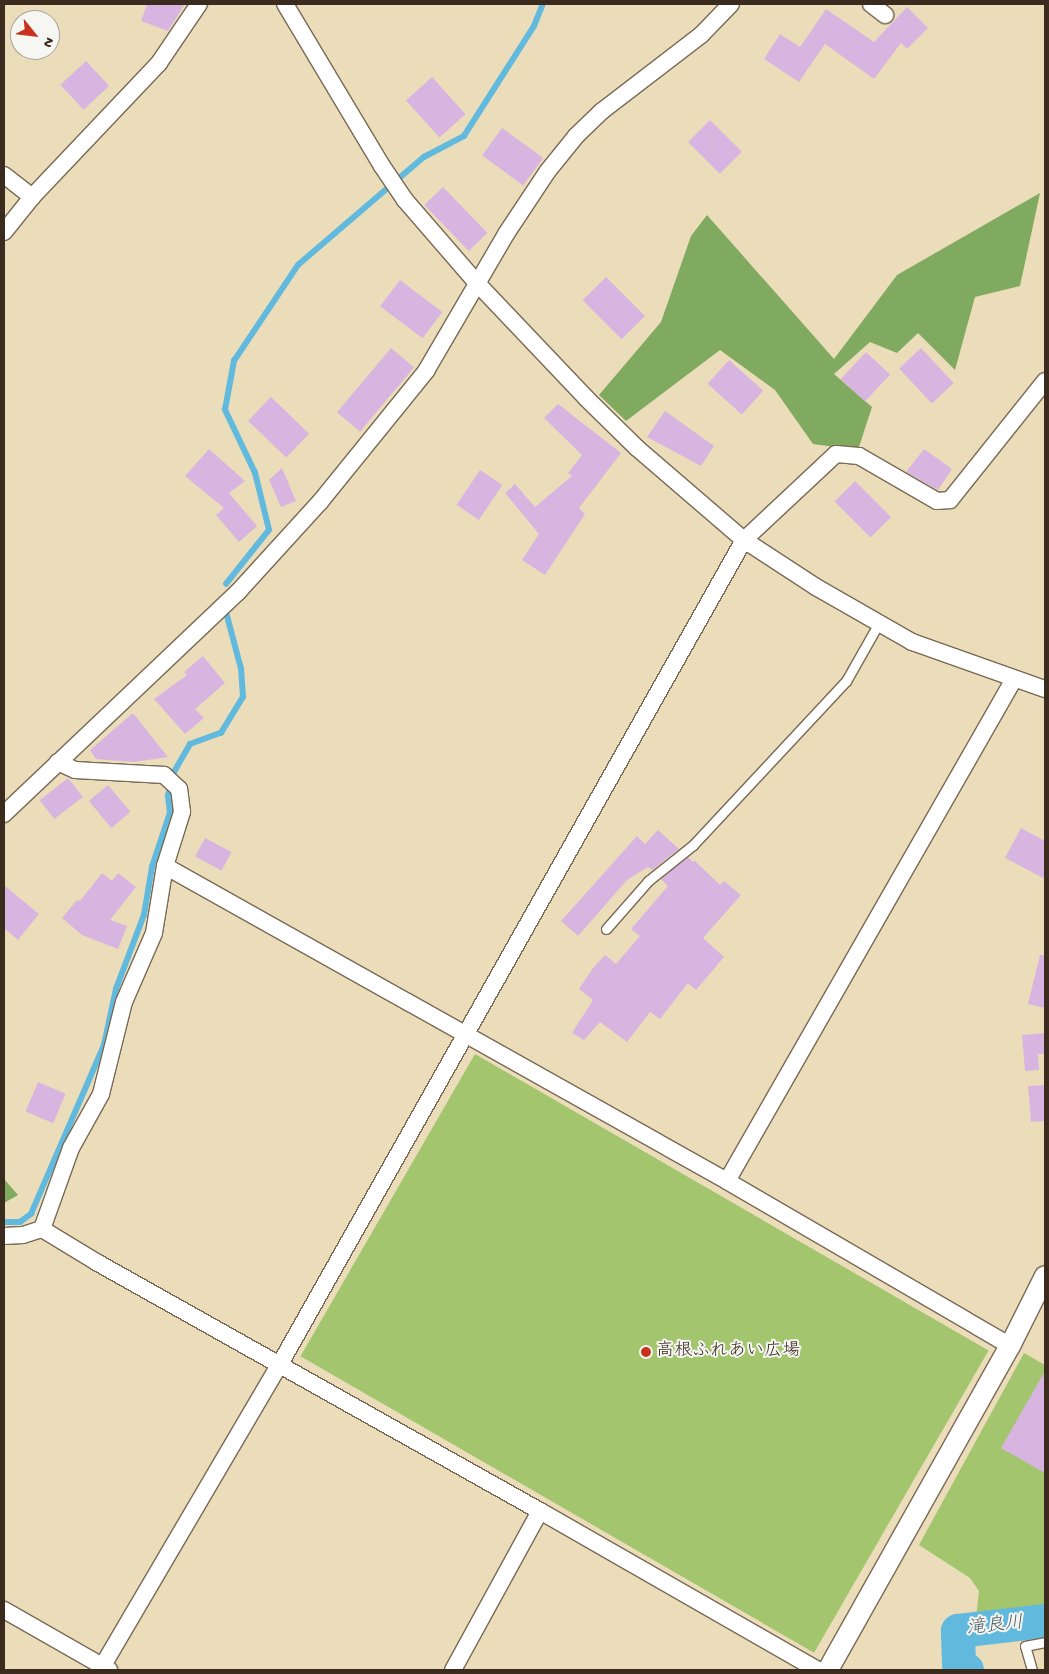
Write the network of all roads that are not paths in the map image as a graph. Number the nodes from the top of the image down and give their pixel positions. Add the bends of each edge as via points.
1 (199, 4) edge
2 (285, 4) edge
3 (731, 4) edge
4 (871, 4) edge
5 (885, 15) dead end
6 (4, 175) edge
7 (32, 197) junction
8 (4, 232) edge
9 (476, 282) junction
10 (1045, 381) edge
11 (744, 540) junction
12 (879, 623) junction
13 (1014, 679) junction
14 (1045, 689) edge
15 (58, 762) junction
16 (4, 814) edge
17 (165, 866) junction
18 (606, 928) dead end
19 (464, 1035) junction
20 (727, 1181) junction
21 (42, 1229) junction
22 (4, 1236) edge
23 (1045, 1276) edge
24 (1010, 1346) junction
25 (280, 1364) junction
26 (540, 1511) junction
27 (4, 1610) edge
28 (1045, 1642) edge
29 (105, 1669) edge
30 (453, 1670) edge
31 (818, 1670) edge
32 (828, 1670) edge
33 (1032, 1670) edge

1 - 7 street via 159,64
2 - 9 street via 405,200
3 - 9 street via 701,34 602,111 576,136 547,172
4 - 5 street
6 - 7 street
7 - 8 street
9 - 11 street via 637,448
9 - 15 street via 426,371 320,502 238,592
10 - 11 street via 950,500 937,501 859,456 836,454
11 - 12 street
11 - 19 street
12 - 13 street via 912,642
12 - 18 lane via 846,681 693,846 648,881
13 - 14 street
13 - 20 street
15 - 16 street
15 - 17 street via 75,770 164,775 179,789 182,812
17 - 19 street
17 - 21 street via 154,933 124,1002 101,1094 71,1148
19 - 20 street
19 - 25 street
20 - 24 street
21 - 22 street
21 - 25 street via 98,1264
23 - 24 street
24 - 32 street
25 - 26 street
25 - 29 street
26 - 30 street
26 - 31 street
27 - 29 street
28 - 33 lane via 1025,1646

